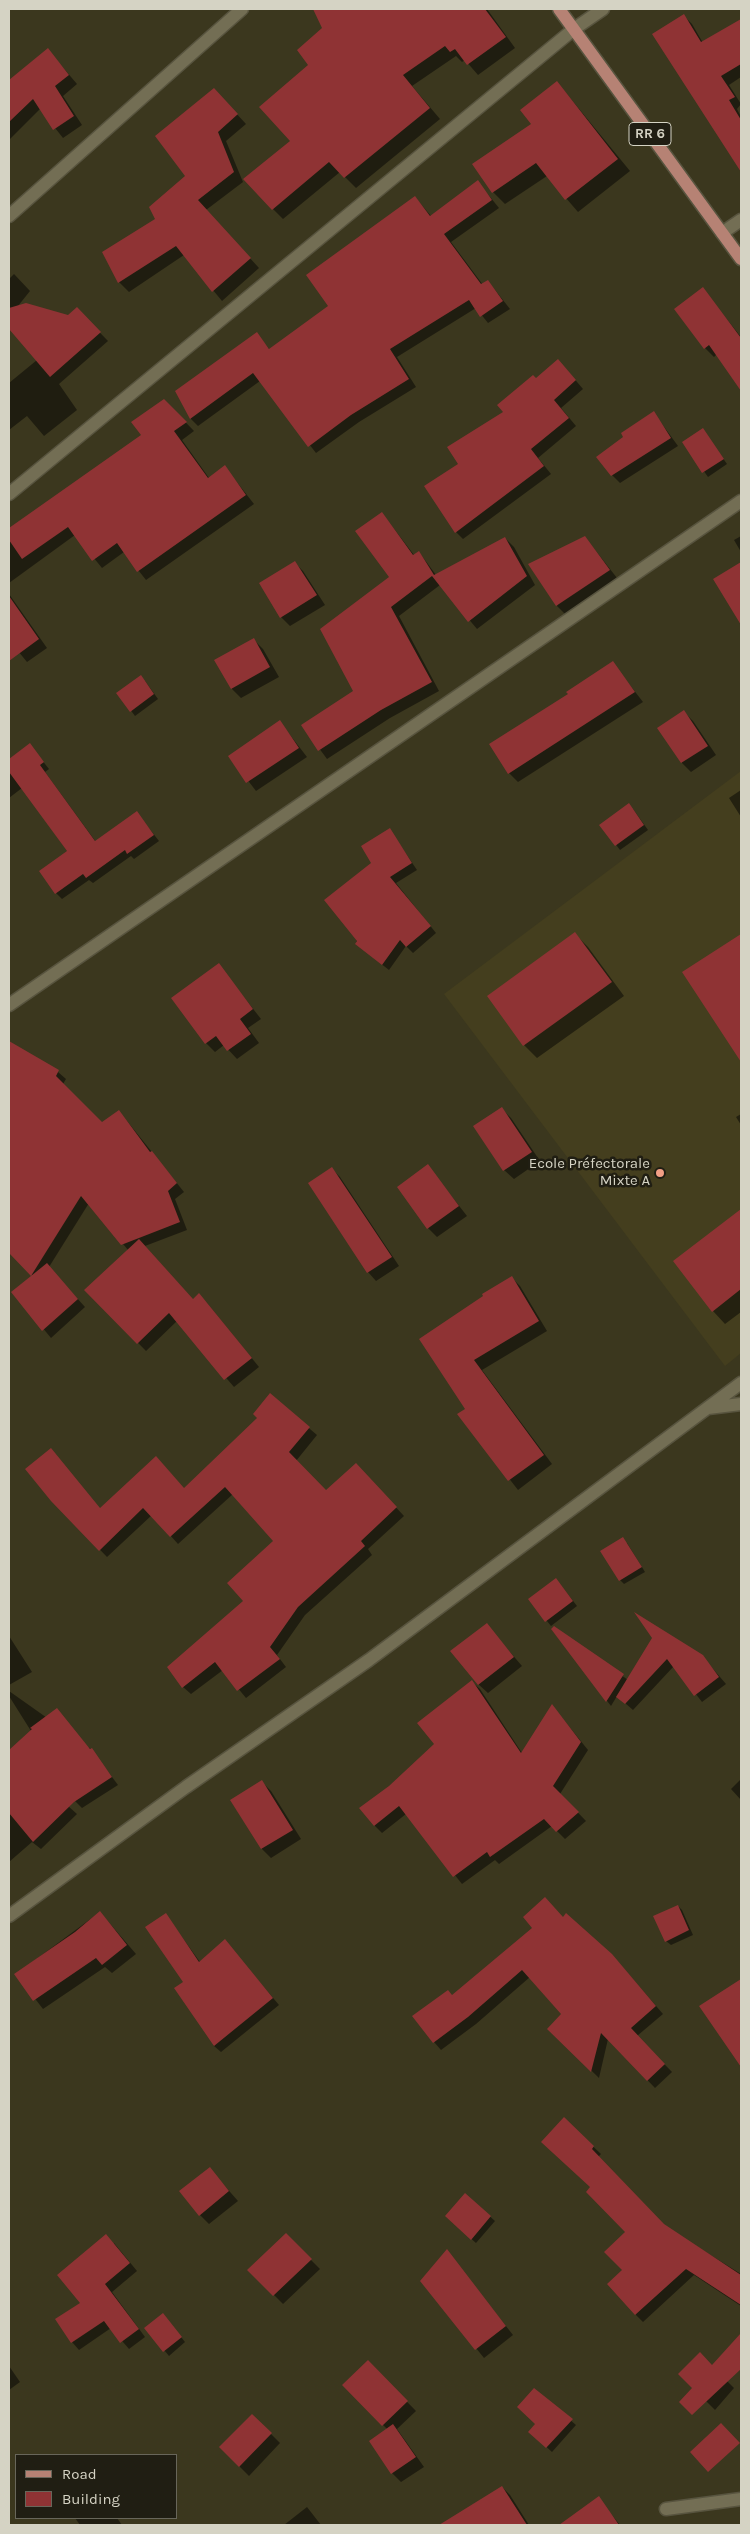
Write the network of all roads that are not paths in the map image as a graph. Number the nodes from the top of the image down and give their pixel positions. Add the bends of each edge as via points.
1 (242, 9) edge
2 (559, 9) edge
3 (603, 9) edge
4 (574, 29) junction
5 (9, 216) edge
6 (741, 220) edge
7 (722, 233) junction
8 (741, 259) edge
9 (9, 494) edge
10 (741, 501) edge
11 (9, 1005) edge
12 (741, 1383) edge
13 (741, 1404) edge
14 (708, 1408) junction
15 (9, 1916) edge
16 (741, 2499) edge
17 (666, 2508) dead end

1 - 5 street
2 - 4 main road, RR 6
3 - 4 street
4 - 7 main road, RR 6
4 - 9 street
6 - 7 street
7 - 8 main road, RR 6
10 - 11 street
12 - 14 street
13 - 14 street
14 - 15 street via 370,1660 186,1787
16 - 17 street

